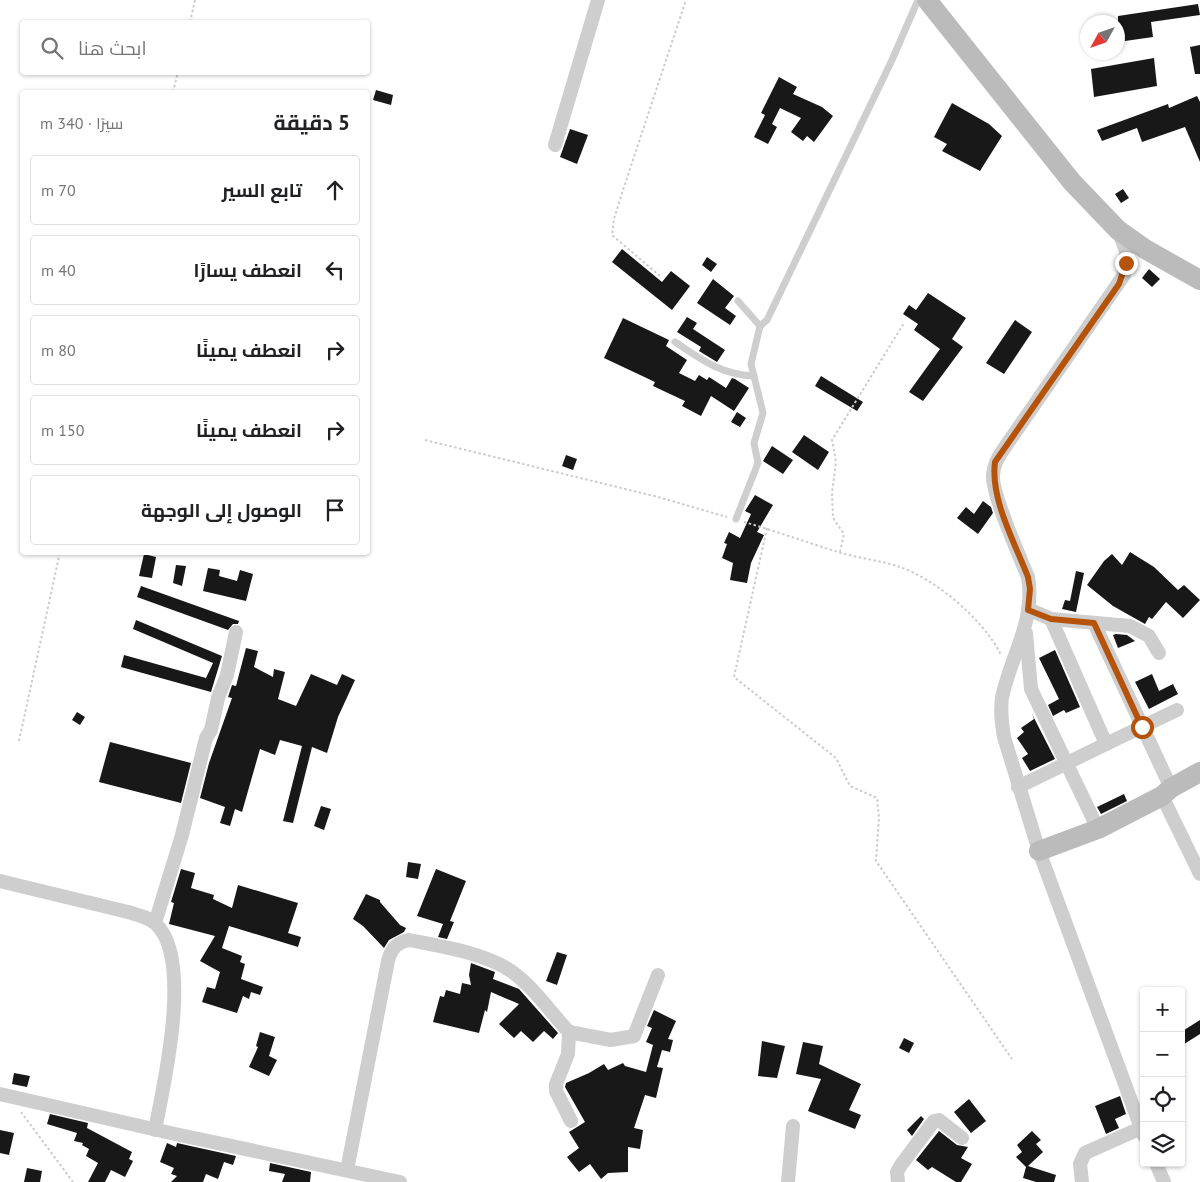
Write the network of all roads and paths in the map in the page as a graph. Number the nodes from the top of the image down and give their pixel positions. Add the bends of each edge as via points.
1 (195, 0) edge
2 (598, 0) edge
3 (686, 0) edge
4 (918, 0) edge
5 (927, 0) edge
6 (190, 20) edge
7 (177, 75) edge
8 (174, 90) edge
9 (555, 145) dead end
10 (1118, 230) junction
11 (660, 276) dead end
12 (1200, 280) edge
13 (738, 301) dead end
14 (904, 323) dead end
15 (760, 326) junction
16 (675, 342) dead end
17 (754, 376) junction
18 (736, 519) dead end
19 (766, 528) dead end
20 (840, 552) dead end
21 (59, 555) edge
22 (1028, 610) junction
23 (1051, 619) junction
24 (1094, 623) junction
25 (1025, 627) junction
26 (236, 632) dead end
27 (1159, 653) dead end
28 (1177, 710) dead end
29 (1142, 727) junction
30 (19, 741) dead end
31 (1106, 744) junction
32 (1068, 762) junction
33 (1200, 772) edge
34 (1018, 786) junction
35 (1166, 792) junction
36 (1098, 829) junction
37 (1039, 851) junction
38 (1200, 874) edge
39 (0, 881) edge
40 (155, 923) junction
41 (658, 975) dead end
42 (569, 1032) junction
43 (1012, 1059) dead end
44 (5, 1095) edge
45 (571, 1121) dead end
46 (793, 1126) dead end
47 (1140, 1127) edge
48 (155, 1130) junction
49 (1140, 1133) edge
50 (962, 1138) dead end
51 (1158, 1167) edge
52 (347, 1170) junction
53 (73, 1182) edge
54 (400, 1182) edge
55 (788, 1182) edge
56 (898, 1182) edge
57 (1082, 1182) edge
58 (1164, 1182) edge

1 - 6 path
2 - 9 street
3 - 11 path via 614,218 612,235
4 - 15 lane via 767,320
5 - 10 main road via 1072,182
7 - 8 path
10 - 12 main road
10 - 22 street via 1126,251 1119,284 995,462 996,492 1028,577
13 - 15 lane
14 - 20 path via 832,440 836,462 833,518 844,534
15 - 17 lane via 751,364
16 - 17 lane via 708,364 734,375
17 - 18 lane via 763,413 754,443 758,463
19 - 43 path via 734,677 836,758 850,786 877,798 876,861
21 - 30 path
22 - 23 street
22 - 25 street
23 - 24 street
23 - 31 street
24 - 27 street via 1130,626 1149,636
24 - 29 street
25 - 32 street via 1031,689
25 - 34 street via 1002,698 1001,719
26 - 40 street via 227,675 206,738 182,835
28 - 29 street
29 - 31 street
29 - 35 street
31 - 32 street
32 - 34 street
32 - 36 street
33 - 35 main road
34 - 37 street
35 - 36 main road
35 - 38 street
36 - 37 main road
37 - 47 street
39 - 40 street via 128,912
40 - 48 street via 168,944 174,990 170,1052
41 - 42 street via 634,1036 610,1040
42 - 45 street via 568,1054 556,1091
42 - 52 street via 510,970 461,951 409,940 398,944 388,961
44 - 48 street
44 - 53 path
46 - 55 street
48 - 52 street
49 - 57 street via 1085,1153 1080,1164
50 - 56 street via 938,1120 934,1121 901,1165 897,1172
51 - 58 street
52 - 54 street

